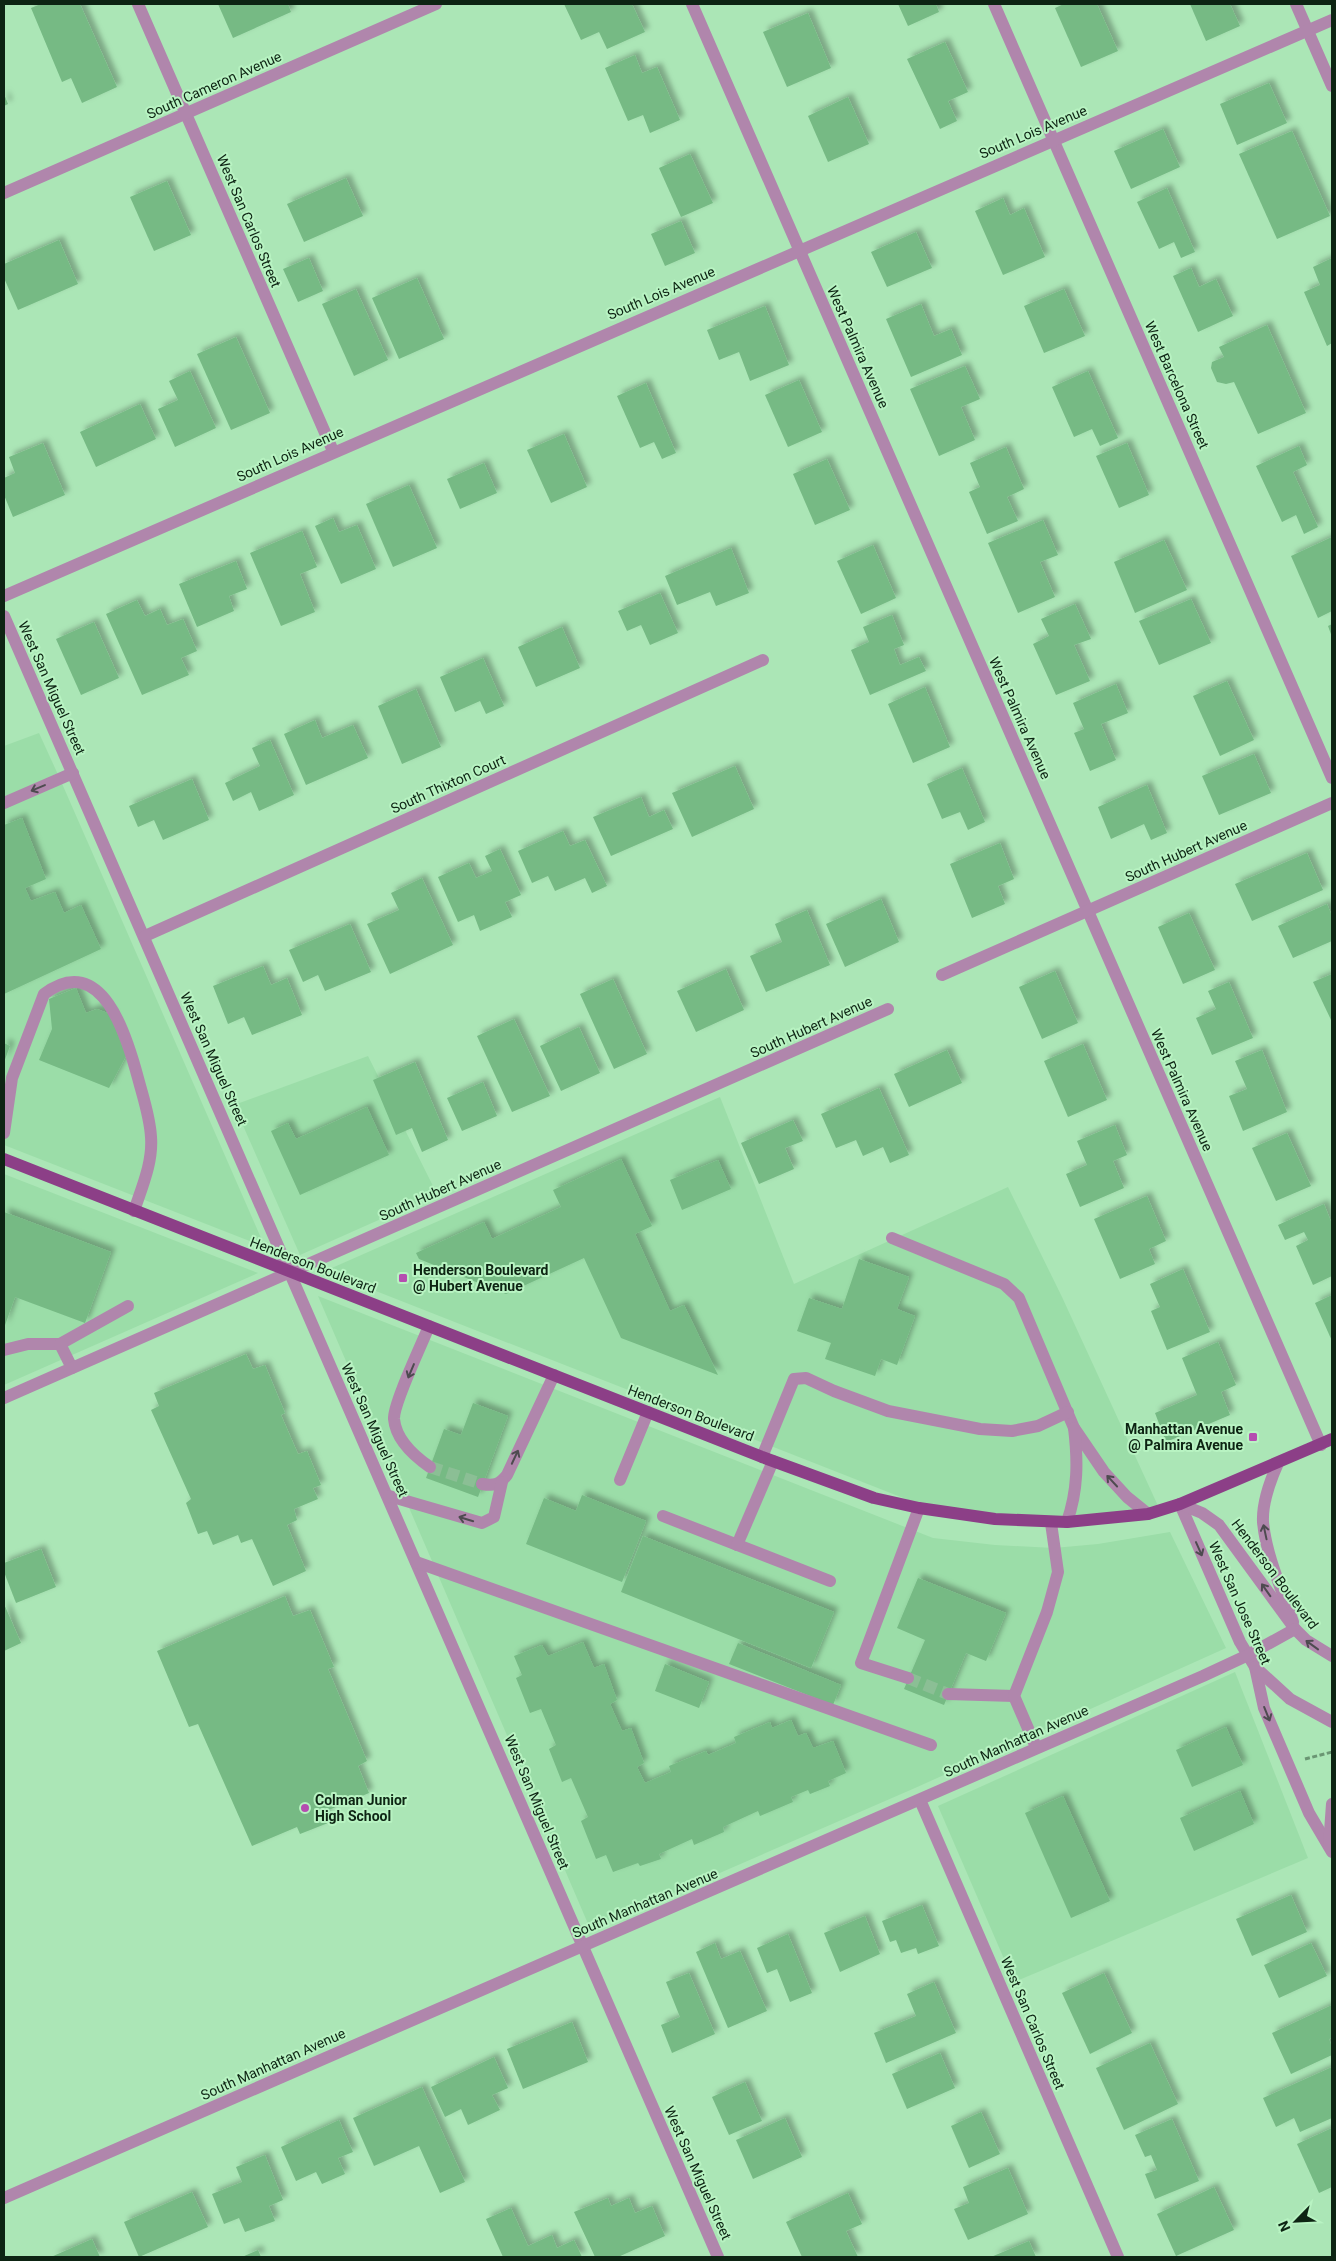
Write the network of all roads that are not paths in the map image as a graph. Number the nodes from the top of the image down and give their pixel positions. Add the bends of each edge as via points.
1 (138, 4) edge
2 (436, 4) edge
3 (692, 4) edge
4 (994, 4) edge
5 (1296, 4) edge
6 (1332, 20) edge
7 (1308, 31) junction
8 (1332, 86) edge
9 (186, 114) junction
10 (1053, 140) junction
11 (4, 193) edge
12 (798, 250) junction
13 (333, 451) junction
14 (4, 596) edge
15 (4, 616) edge
16 (763, 660) dead end
17 (73, 774) junction
18 (1332, 778) edge
19 (4, 803) edge
20 (1332, 803) edge
21 (1087, 910) junction
22 (145, 936) junction
23 (942, 975) dead end
24 (888, 1009) dead end
25 (4, 1133) edge
26 (4, 1159) edge
27 (134, 1210) junction
28 (892, 1238) dead end
29 (290, 1273) junction
30 (128, 1306) dead end
31 (429, 1326) junction
32 (60, 1344) junction
33 (4, 1350) edge
34 (72, 1368) junction
35 (554, 1375) junction
36 (4, 1398) edge
37 (648, 1412) junction
38 (1068, 1412) junction
39 (1074, 1428) junction
40 (1326, 1442) edge
41 (767, 1459) junction
42 (1278, 1463) junction
43 (430, 1466) tunnel mouth
44 (620, 1480) dead end
45 (502, 1482) junction
46 (482, 1484) tunnel mouth
47 (389, 1496) junction
48 (1180, 1504) junction
49 (919, 1508) junction
50 (1148, 1514) junction
51 (663, 1516) dead end
52 (1051, 1522) junction
53 (1067, 1522) junction
54 (737, 1545) junction
55 (416, 1562) junction
56 (830, 1581) dead end
57 (1295, 1629) junction
58 (1246, 1656) junction
59 (1332, 1656) edge
60 (1255, 1667) junction
61 (908, 1678) tunnel mouth
62 (948, 1694) tunnel mouth
63 (1014, 1696) junction
64 (1332, 1722) edge
65 (931, 1745) dead end
66 (1036, 1747) junction
67 (920, 1800) junction
68 (1332, 1804) edge
69 (1331, 1849) edge
70 (582, 1946) junction
71 (4, 2198) edge
72 (718, 2257) edge
73 (1118, 2257) edge

1 - 9 street, West San Carlos Street
2 - 9 street, South Cameron Avenue
3 - 12 street, West Palmira Avenue
4 - 10 street, West Barcelona Street
5 - 7 street
6 - 7 street, South Lois Avenue
7 - 8 street
7 - 10 street, South Lois Avenue
9 - 11 street, South Cameron Avenue
9 - 13 street, West San Carlos Street
10 - 12 street, South Lois Avenue
10 - 18 street, West Barcelona Street
12 - 13 street, South Lois Avenue
12 - 21 street, West Palmira Avenue
13 - 14 street, South Lois Avenue
15 - 17 street, West San Miguel Street
16 - 22 street, South Thixton Court
17 -> 19 street
17 - 22 street, West San Miguel Street
20 - 21 street, South Hubert Avenue
21 - 23 street, South Hubert Avenue
21 - 40 street, West Palmira Avenue
22 - 29 street, West San Miguel Street
24 - 29 street, South Hubert Avenue
25 - 27 street via 12,1078 44,994 71,981 84,983 101,994 115,1012 133,1058 146,1105 151,1157
26 - 27 main road, Henderson Boulevard
27 - 29 main road, Henderson Boulevard
28 - 38 street via 1004,1284 1019,1298
29 - 31 main road, Henderson Boulevard
29 - 34 street, South Hubert Avenue
29 - 47 street, West San Miguel Street
30 - 32 street
31 - 35 main road, Henderson Boulevard
31 -> 43 street via 394,1419 401,1440 417,1458
32 - 33 street via 28,1344
32 - 34 street
34 - 36 street, South Hubert Avenue
35 - 37 main road, Henderson Boulevard
45 -> 35 street
37 - 41 main road, Henderson Boulevard
37 - 44 street
38 - 39 street
38 - 41 street via 1038,1426 1012,1431 980,1429 888,1411 806,1378 794,1379
50 -> 39 street via 1104,1472
39 - 53 street via 1077,1475 1074,1503
40 - 42 main road
41 - 49 main road, Henderson Boulevard via 874,1498
41 - 54 street
42 - 48 main road
57 -> 42 street via 1263,1522 1265,1501
45 - 46 street via 494,1486
45 -> 47 street via 494,1517 482,1523
47 - 55 street, West San Miguel Street
48 - 50 main road, Henderson Boulevard
57 -> 48 street, Henderson Boulevard via 1219,1526 1202,1512
48 -> 58 street, West San Jose Street
49 - 52 main road, Henderson Boulevard via 995,1519
49 - 61 street via 861,1663
50 - 53 main road, Henderson Boulevard
51 - 54 street
52 - 53 main road, Henderson Boulevard
52 - 63 street via 1058,1572 1047,1612
54 - 56 street
55 - 65 street
55 - 70 street, West San Miguel Street
57 - 58 street, South Manhattan Avenue
59 -> 57 street, Henderson Boulevard
58 - 60 street, West San Jose Street
58 - 66 street, South Manhattan Avenue
60 - 64 street via 1290,1699
60 -> 69 street, West San Jose Street via 1264,1708 1309,1813
62 - 63 street
63 - 66 street
66 - 67 street, South Manhattan Avenue
67 - 70 street, South Manhattan Avenue
67 - 73 street, West San Carlos Street
68 - 69 street
70 - 71 street, South Manhattan Avenue
70 - 72 street, West San Miguel Street

